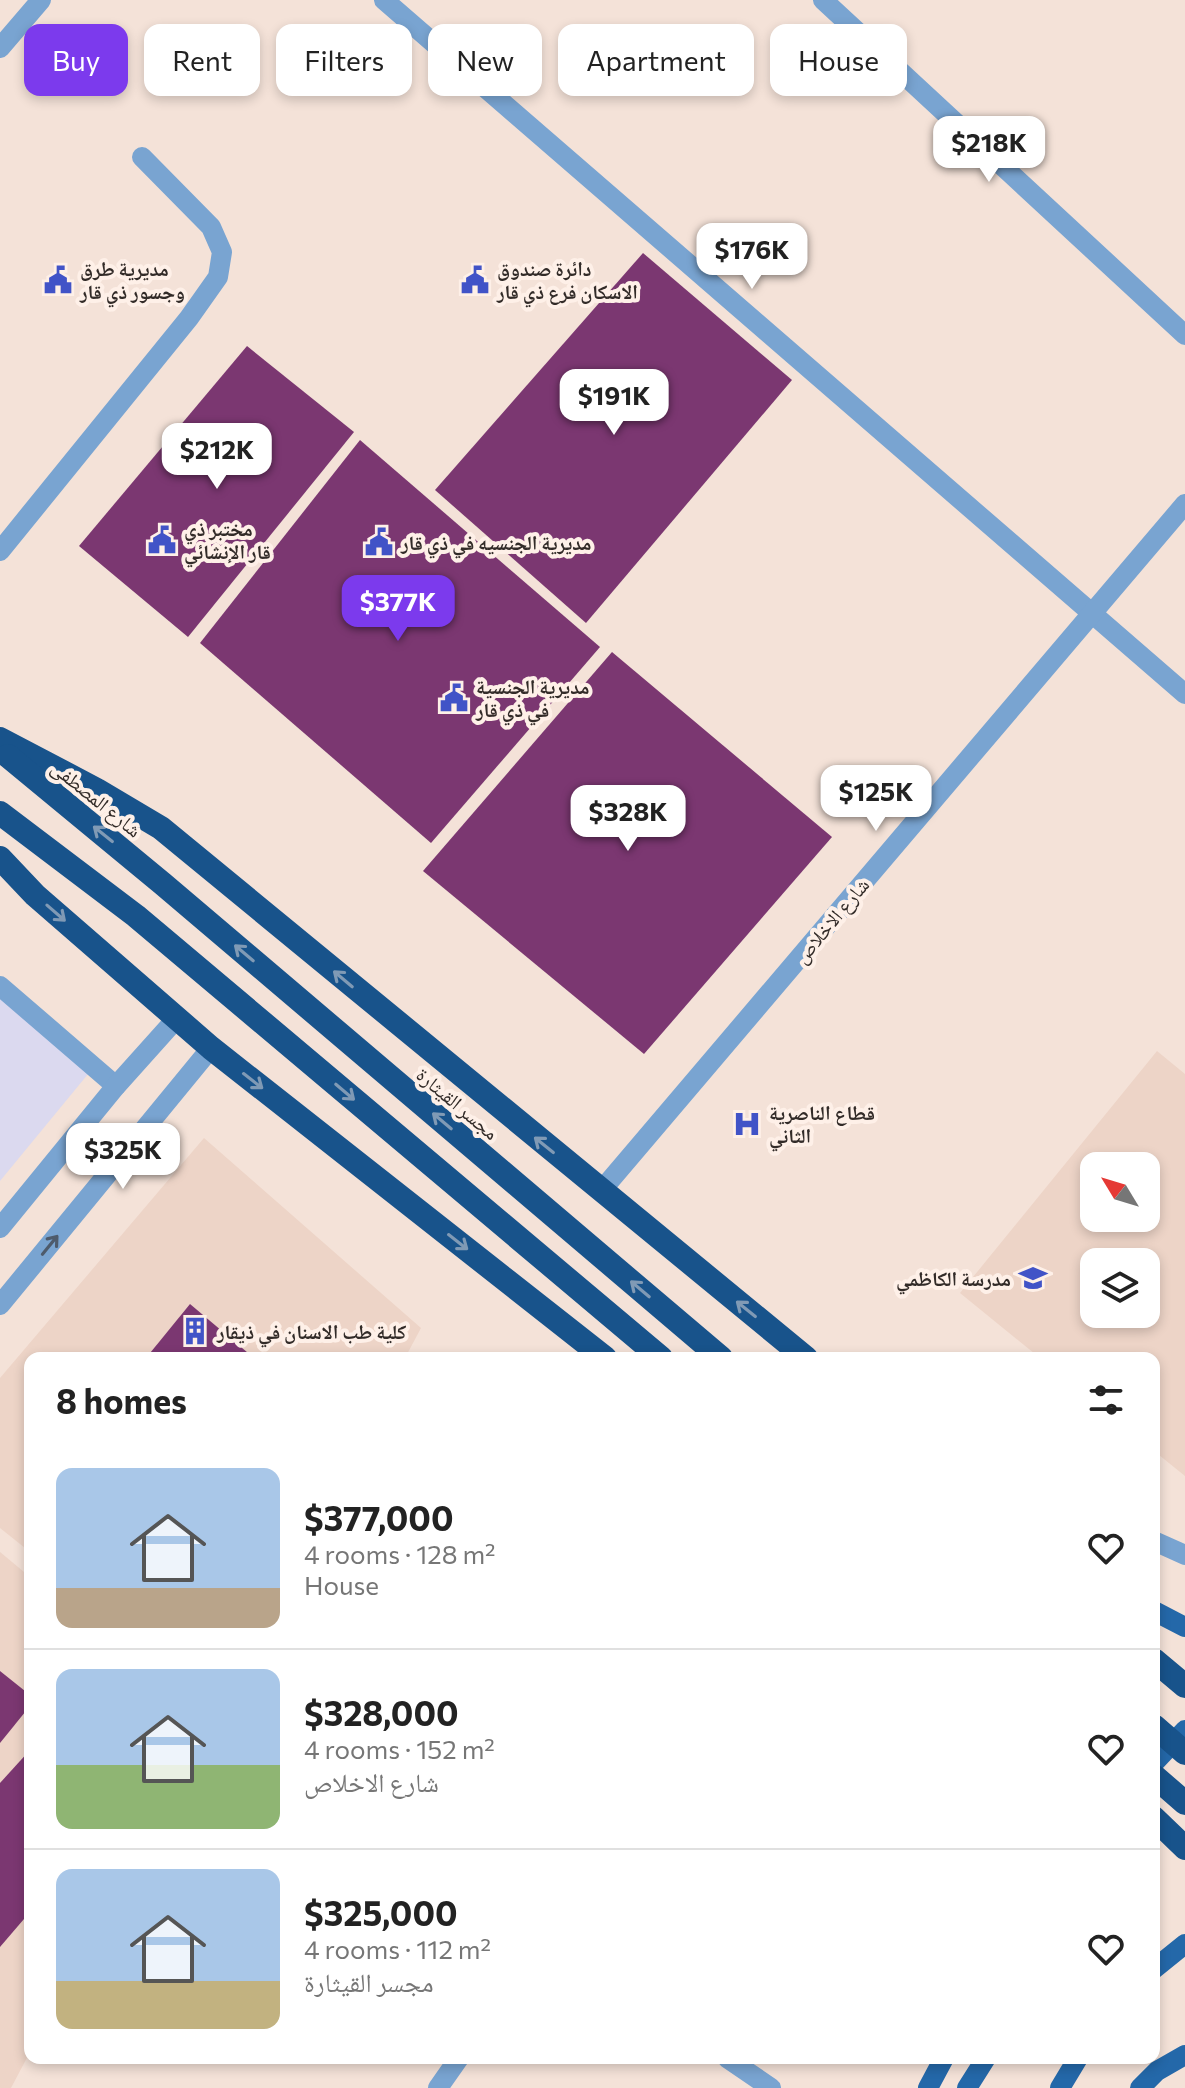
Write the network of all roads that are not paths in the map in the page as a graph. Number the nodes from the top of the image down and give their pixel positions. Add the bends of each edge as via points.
1 (41, 0) edge
2 (384, 0) edge
3 (823, 0) edge
4 (0, 48) edge
5 (142, 157) dead end
6 (1185, 335) edge
7 (1185, 504) edge
8 (0, 551) edge
9 (1091, 615) junction
10 (1185, 694) edge
11 (0, 739) edge
12 (0, 750) edge
13 (0, 813) edge
14 (0, 858) edge
15 (163, 884) joint
16 (0, 986) edge
17 (176, 1019) junction
18 (211, 1048) junction
19 (116, 1086) junction
20 (601, 1191) junction
21 (0, 1228) edge
22 (0, 1305) edge
23 (783, 1339) junction
24 (597, 1352) edge
25 (654, 1352) edge
26 (714, 1352) edge
27 (799, 1352) edge
28 (806, 1352) edge
29 (1160, 1544) edge
30 (1185, 1555) edge
31 (1160, 1614) edge
32 (1185, 1627) edge
33 (1160, 1665) edge
34 (1185, 1686) edge
35 (1185, 1730) edge
36 (1160, 1731) edge
37 (1185, 1753) edge
38 (1160, 1757) edge
39 (1160, 1781) edge
40 (1185, 1803) edge
41 (1160, 1824) edge
42 (1185, 1848) edge
43 (1185, 1944) edge
44 (1160, 1964) edge
45 (1185, 2055) edge
46 (455, 2064) edge
47 (736, 2064) edge
48 (941, 2064) edge
49 (982, 2064) edge
50 (1074, 2064) edge
51 (438, 2088) edge
52 (771, 2088) edge
53 (928, 2088) edge
54 (967, 2088) edge
55 (1060, 2088) edge
56 (1140, 2088) edge

1 - 4 street
2 - 9 street
3 - 6 street
5 - 8 street via 211,227 222,252 218,277
7 - 9 street, شارع الاخلاص
9 - 10 street
9 - 20 street, شارع الاخلاص
20 -> 11 highway via 161,828
15 -> 12 highway, شارع المصطفى
13 -> 25 highway via 136,916
14 -> 17 highway
26 -> 15 highway, مجسر القيثارة
16 - 19 street
17 - 18 highway
17 - 19 street
22 -> 18 street
18 -> 24 highway
19 - 21 street
23 -> 20 highway
23 - 27 highway
23 - 28 street
29 - 30 street
31 - 32 main road
33 - 34 highway
35 - 38 main road
36 - 37 highway, bridge
39 - 40 highway
41 - 42 highway
43 - 44 main road
45 - 56 main road
46 - 51 street
47 - 52 street
48 - 53 main road
49 - 54 main road
50 - 55 main road

